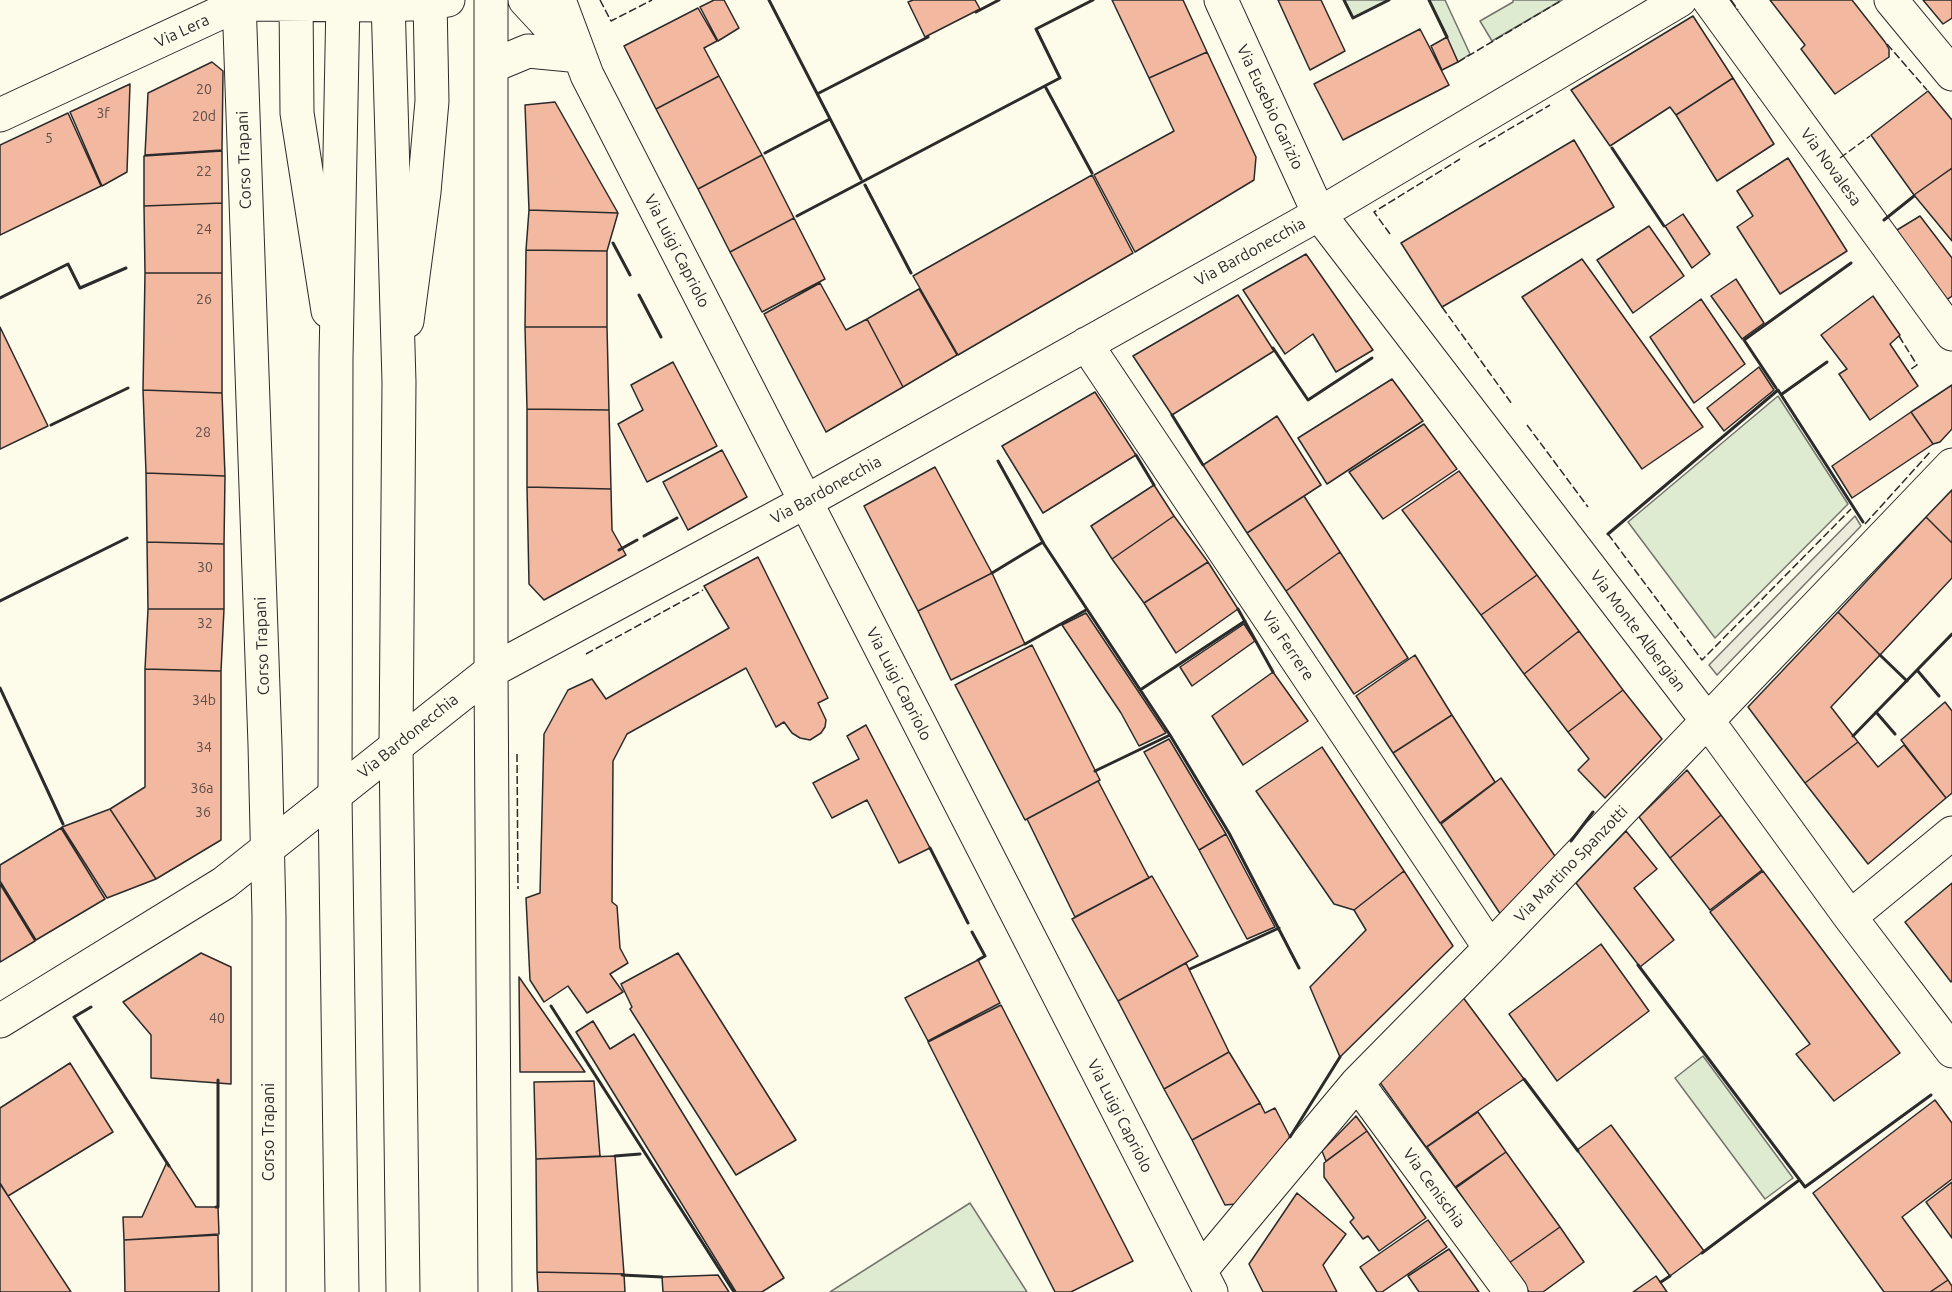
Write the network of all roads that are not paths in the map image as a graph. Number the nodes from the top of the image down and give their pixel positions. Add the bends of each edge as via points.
1 (491, 0) edge
2 (525, 0) edge
3 (559, 0) edge
4 (1221, 0) edge
5 (1680, 0) edge
6 (1709, 0) edge
7 (1891, 0) edge
8 (436, 1) edge
9 (239, 2) edge
10 (296, 2) edge
11 (343, 2) edge
12 (388, 2) edge
13 (579, 65) junction
14 (492, 66) junction
15 (1952, 74) edge
16 (0, 115) edge
17 (1319, 214) junction
18 (1952, 334) edge
19 (1086, 344) junction
20 (336, 358) junction
21 (399, 382) junction
22 (1952, 465) edge
23 (805, 502) junction
24 (491, 670) junction
25 (1707, 722) junction
26 (396, 745) junction
27 (335, 795) junction
28 (1952, 833) edge
29 (267, 850) junction
30 (1850, 917) junction
31 (1490, 948) junction
32 (0, 1021) edge
33 (1952, 1051) edge
34 (1357, 1083) junction
35 (1205, 1281) edge
36 (269, 1292) edge
37 (342, 1292) edge
38 (403, 1292) edge
39 (495, 1292) edge
40 (1511, 1292) edge

1 - 14 street
2 - 13 street, Via Luigi Capriolo
3 - 13 street, Via Luigi Capriolo
4 - 17 street, Via Eusebio Garizio
5 - 17 street, Via Bardonecchia
6 - 18 street, Via Novalesa
7 - 15 street
8 - 12 street, Via Lera
8 - 21 street via 424,192
9 - 10 street, Via Lera
9 - 16 street, Via Lera
9 - 29 street, Corso Trapani
10 - 11 street, Via Lera
10 - 20 street via 297,113
11 - 12 street, Via Lera
11 - 20 street
12 - 21 street
13 - 14 street via 528,51
13 - 23 street, Via Luigi Capriolo
14 - 24 street
17 - 19 street, Via Bardonecchia
17 - 25 street, Via Monte Albergian
19 - 23 street, Via Bardonecchia
19 - 31 street, Via Ferrere
20 - 27 street
21 - 26 street
22 - 25 street, Via Martino Spanzotti
23 - 24 street, Via Bardonecchia
23 - 35 street, Via Luigi Capriolo
24 - 26 street, Via Bardonecchia
24 - 39 street
25 - 30 street, Via Monte Albergian
25 - 31 street, Via Martino Spanzotti
26 - 27 street, Via Bardonecchia
26 - 38 street
27 - 29 street, Via Bardonecchia
27 - 37 street
28 - 30 street
29 - 32 street, Via Bardonecchia via 224,883
29 - 36 street, Corso Trapani
30 - 33 street, Via Monte Albergian
31 - 34 street, Via Martino Spanzotti
34 - 35 street, Via Martino Spanzotti
34 - 40 street, Via Cenischia

